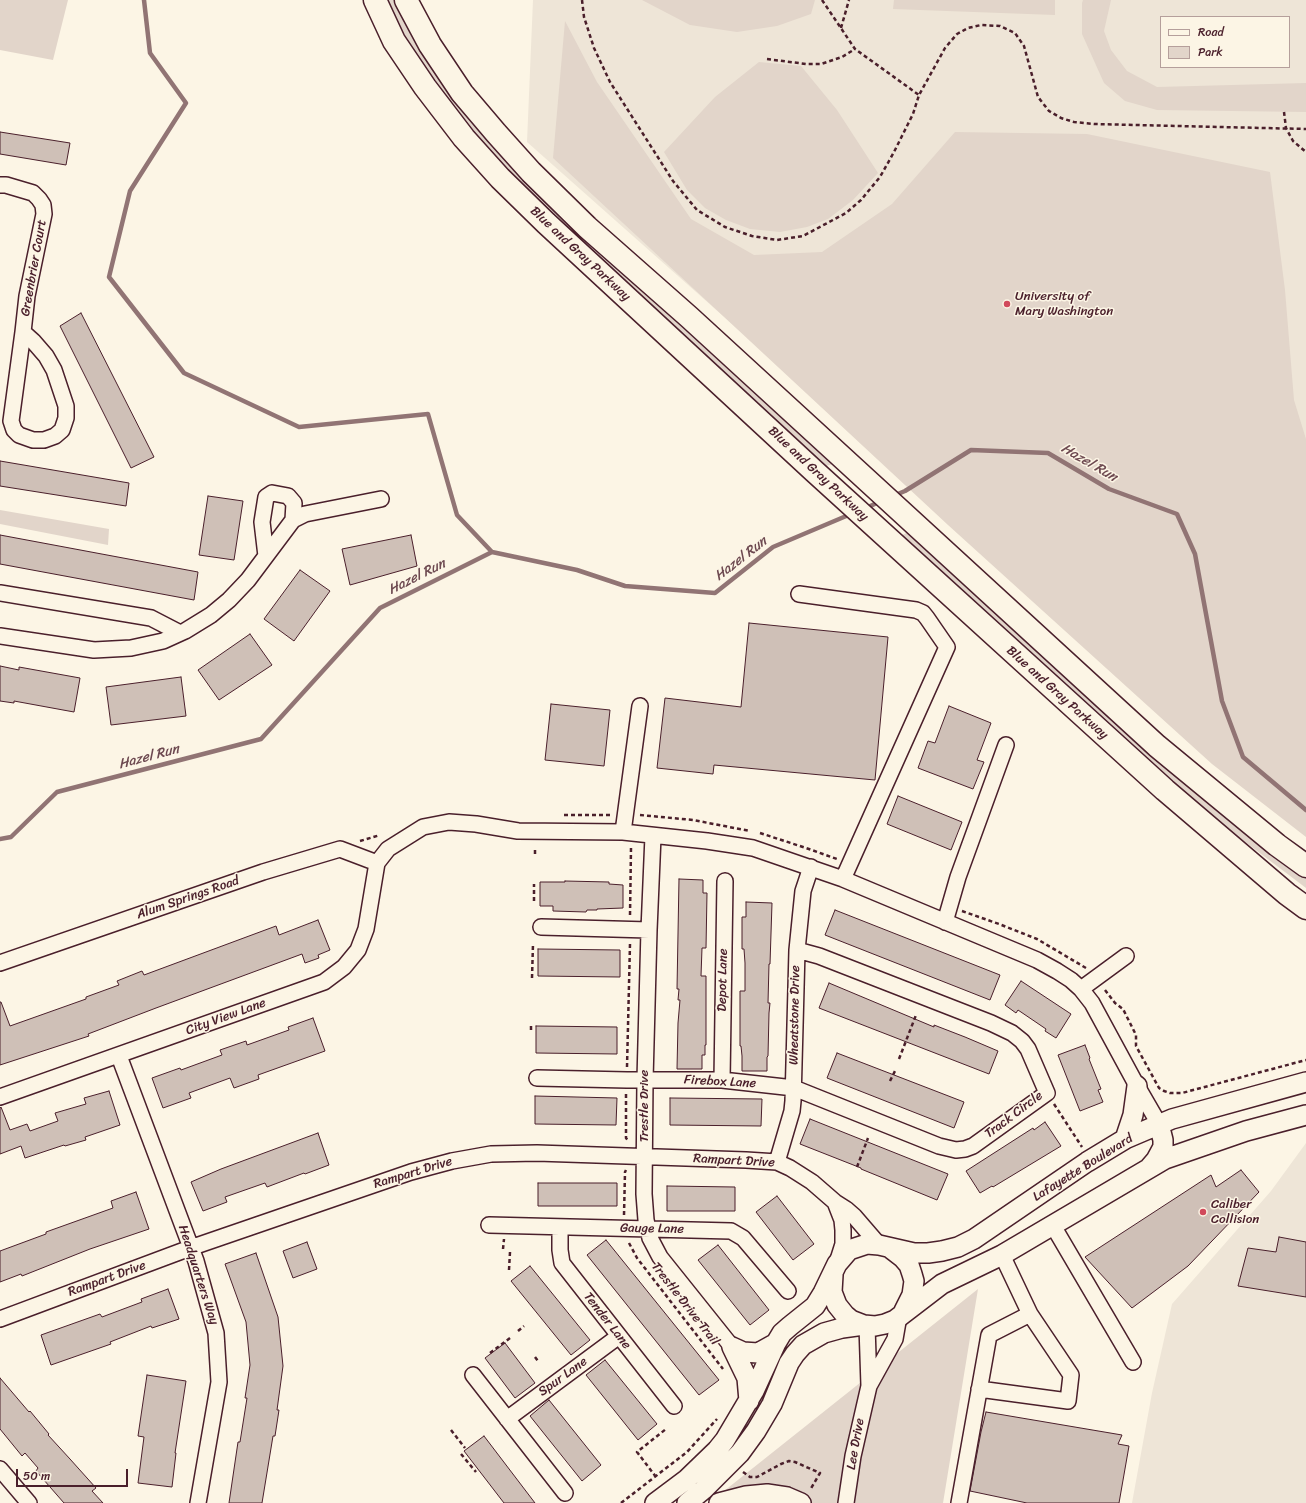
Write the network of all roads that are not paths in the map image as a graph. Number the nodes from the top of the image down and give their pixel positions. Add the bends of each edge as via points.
1 (375, 0) edge
2 (406, 0) edge
3 (0, 185) edge
4 (23, 332) junction
5 (381, 499) dead end
6 (293, 520) junction
7 (266, 556) junction
8 (0, 593) edge
9 (799, 594) dead end
10 (180, 633) junction
11 (0, 636) edge
12 (640, 706) dead end
13 (1006, 745) dead end
14 (653, 836) junction
15 (627, 837) junction
16 (377, 863) junction
17 (1306, 866) edge
18 (811, 867) junction
19 (843, 879) junction
20 (725, 880) dead end
21 (1306, 908) edge
22 (945, 922) junction
23 (541, 927) dead end
24 (649, 930) junction
25 (797, 950) junction
26 (1126, 956) dead end
27 (0, 963) edge
28 (1081, 990) junction
29 (119, 1056) junction
30 (537, 1078) dead end
31 (645, 1080) junction
32 (722, 1080) junction
33 (1306, 1082) edge
34 (1137, 1086) junction
35 (794, 1088) junction
36 (0, 1097) edge
37 (1306, 1115) edge
38 (1159, 1124) junction
39 (1125, 1139) junction
40 (645, 1157) junction
41 (777, 1162) junction
42 (1149, 1168) junction
43 (835, 1202) junction
44 (1052, 1224) junction
45 (489, 1225) dead end
46 (560, 1228) junction
47 (648, 1229) junction
48 (884, 1246) junction
49 (190, 1248) junction
50 (1002, 1255) junction
51 (835, 1270) junction
52 (788, 1291) dead end
53 (901, 1314) junction
54 (1030, 1314) junction
55 (0, 1319) edge
56 (866, 1325) junction
57 (619, 1336) junction
58 (776, 1343) junction
59 (732, 1347) junction
60 (1133, 1362) dead end
61 (473, 1375) dead end
62 (869, 1386) junction
63 (980, 1389) junction
64 (748, 1401) junction
65 (674, 1406) dead end
66 (507, 1419) junction
67 (0, 1469) edge
68 (565, 1493) dead end
69 (804, 1499) edge
70 (29, 1503) edge
71 (198, 1503) edge
72 (655, 1503) edge
73 (687, 1503) edge
74 (719, 1503) edge
75 (846, 1503) edge
76 (959, 1503) edge

1 - 21 highway, Blue and Gray Parkway via 394,41 425,87 464,138 500,178 890,540 1165,790 1286,894
2 - 17 highway, Blue and Gray Parkway via 430,44 462,93 531,172 587,227 689,317 1157,746
3 - 4 street, Greenbrier Court via 33,193 43,205 44,214 27,296
4 - 4 street, Greenbrier Court via 11,421 19,435 33,440 44,440 62,430 66,406 54,370 46,356
5 - 6 street via 305,514
6 - 7 street
6 - 7 street via 294,503 288,496 272,493 266,497 262,522
7 - 10 street via 229,600 211,615
8 - 10 street via 151,618
9 - 19 street via 916,610 923,613 947,647
10 - 11 street via 145,646 94,650
12 - 15 street via 626,815
13 - 22 street via 958,877
14 - 15 street
14 - 18 street via 753,848
14 - 24 street, Trestle Drive
15 - 16 street via 518,831 448,822 423,827 408,835 388,849
16 - 27 street, Alum Springs Road via 340,849 257,874
16 - 29 street, City View Lane via 366,929 358,950 344,967 324,982
18 - 19 street
18 - 25 street, Wheatstone Drive via 803,891
19 - 22 street
20 - 32 street, Depot Lane
22 - 28 street via 1037,960 1057,970
23 - 24 street
24 - 31 street, Trestle Drive
25 - 35 street, Wheatstone Drive
25 - 35 street, Track Circle via 819,956 984,1021 1018,1037 1028,1049 1047,1093 973,1146 956,1150 939,1146
26 - 28 street
28 - 34 street via 1092,1003
29 - 36 street, City View Lane
29 - 49 street, Headquarters Way
30 - 31 street, Firebox Lane
31 - 32 street, Firebox Lane
31 - 40 street, Trestle Drive
32 - 35 street, Firebox Lane
33 - 38 main road, Lafayette Boulevard
34 - 38 street
34 - 39 main road via 1133,1115
35 - 41 street, Wheatstone Drive via 792,1111
37 - 42 main road via 1246,1131 1175,1155
38 - 39 main road, Lafayette Boulevard
38 - 42 main road via 1163,1147
39 - 48 main road, Lafayette Boulevard via 958,1247 914,1253
40 - 41 street, Rampart Drive
40 - 47 street, Trestle Drive via 644,1194
40 - 49 street, Rampart Drive via 537,1153 491,1154 452,1161 411,1172
41 - 43 street, Rampart Drive via 812,1182
42 - 44 main road
43 - 48 street, Rampart Drive via 854,1216
43 - 51 street via 843,1230 843,1244
44 - 50 main road
44 - 60 street
45 - 46 street, Gauge Lane
46 - 47 street, Gauge Lane
46 - 57 street, Tender Lane via 562,1263
47 - 52 street, Gauge Lane via 736,1233
47 - 59 street, Trestle Drive via 660,1257
48 - 51 main road, Lafayette Boulevard via 867,1244 850,1250
48 - 53 main road via 909,1265 914,1281 912,1295
49 - 55 street, Rampart Drive
49 - 71 street, Headquarters Way via 216,1333 219,1382
50 - 53 main road via 942,1284
50 - 54 street
51 - 56 main road via 832,1292 836,1305 851,1320
51 - 58 main road, Lafayette Boulevard via 815,1306 782,1333
53 - 56 main road via 895,1320 884,1324
53 - 62 street via 895,1339
54 - 63 street via 989,1335
54 - 63 street via 1071,1376 1068,1401
56 - 62 street
56 - 73 main road via 824,1333 803,1346 789,1363 772,1404 740,1453 704,1490
57 - 65 street, Tender Lane
57 - 66 street, Spur Lane
58 - 59 main road via 758,1353 743,1352
58 - 64 main road, Lafayette Boulevard
59 - 64 main road via 747,1378
61 - 66 street
62 - 75 street, Lee Drive
63 - 76 street
64 - 72 main road, Lafayette Boulevard via 726,1440 717,1450 687,1479
66 - 68 street
67 - 70 street
69 - 74 main road via 767,1494

